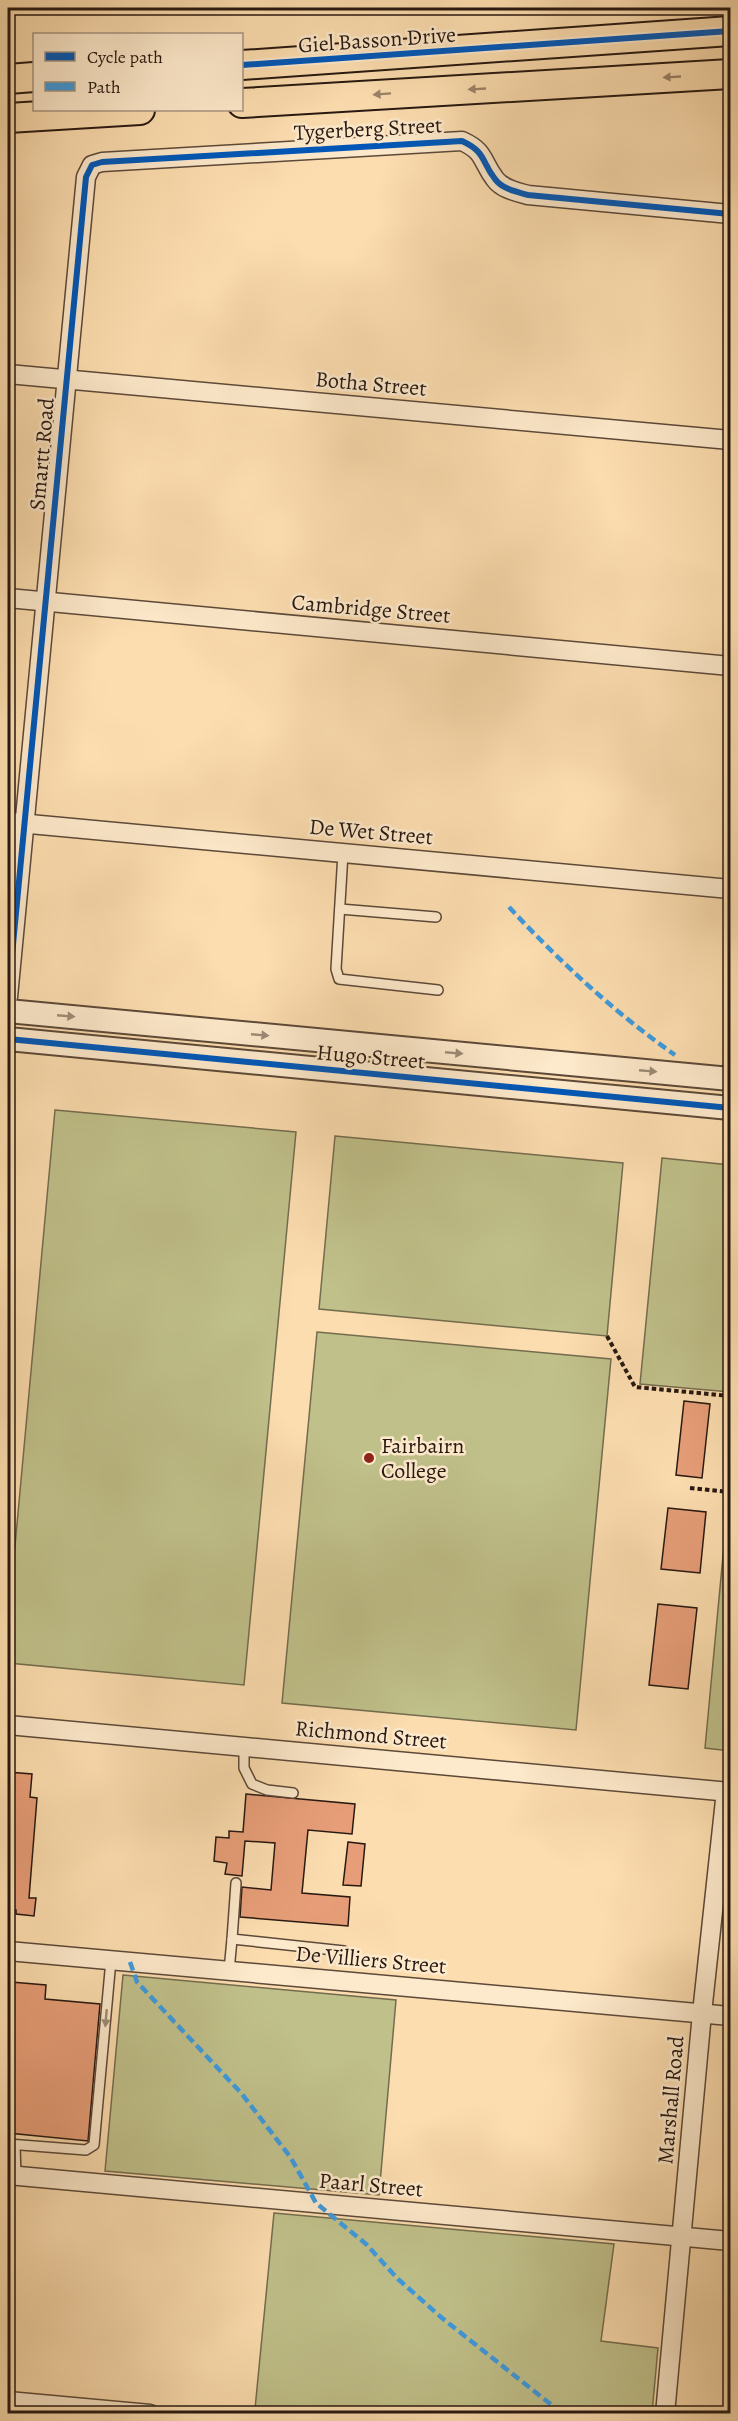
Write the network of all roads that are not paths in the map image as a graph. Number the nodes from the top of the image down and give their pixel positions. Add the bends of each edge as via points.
1 (730, 31) edge
2 (243, 65) edge
3 (730, 74) edge
4 (33, 77) edge
5 (8, 79) edge
6 (243, 103) edge
7 (124, 111) edge
8 (8, 118) edge
9 (92, 165) joint
10 (730, 214) edge
11 (8, 374) edge
12 (66, 379) junction
13 (730, 440) edge
14 (8, 598) edge
15 (45, 602) junction
16 (730, 666) edge
17 (16, 823) edge
18 (343, 853) junction
19 (730, 889) edge
20 (340, 909) junction
21 (436, 917) dead end
22 (438, 990) dead end
23 (8, 997) edge
24 (8, 1011) edge
25 (8, 1039) edge
26 (730, 1079) edge
27 (730, 1108) edge
28 (8, 1725) edge
29 (244, 1747) junction
30 (728, 1792) edge
31 (293, 1793) dead end
32 (236, 1883) dead end
33 (232, 1939) junction
34 (8, 1951) edge
35 (344, 1951) dead end
36 (111, 1960) junction
37 (229, 1971) junction
38 (702, 2013) junction
39 (730, 2016) edge
40 (11, 2145) edge
41 (12, 2176) edge
42 (682, 2236) junction
43 (730, 2241) edge
44 (8, 2401) edge
45 (150, 2414) edge
46 (665, 2414) edge

1 - 2 main road, Giel Basson Drive
3 -> 6 main road
4 - 5 main road
7 - 8 main road
9 - 10 street, Tygerberg Street via 462,141 477,148 495,180 509,190
9 - 12 street, Smartt Road via 86,177
11 - 12 street, Botha Street
12 - 13 street, Botha Street
12 - 15 street, Smartt Road
14 - 15 street, Cambridge Street
15 - 16 street, Cambridge Street
15 - 17 street, Smartt Road
17 - 18 street, De Wet Street
17 - 23 street, Smartt Road
18 - 19 street, De Wet Street
18 - 20 lane
20 - 21 lane
20 - 22 lane via 336,969 339,979
24 -> 26 street, Hugo Street
25 - 27 street, Hugo Street
28 - 29 street, Richmond Street
29 - 30 street, Richmond Street
29 - 31 lane via 244,1768 252,1784
30 - 38 street, Marshall Road
32 - 33 lane
33 - 35 lane
33 - 37 lane
34 - 36 street, De Villiers Street
36 - 37 street, De Villiers Street
36 -> 40 lane via 94,2145 86,2150
37 - 38 street, De Villiers Street
38 - 39 street, De Villiers Street
38 - 42 street, Marshall Road
40 - 41 lane
41 - 42 street, Paarl Street
42 - 43 street, Paarl Street
42 - 46 street, Marshall Road
44 - 45 street

